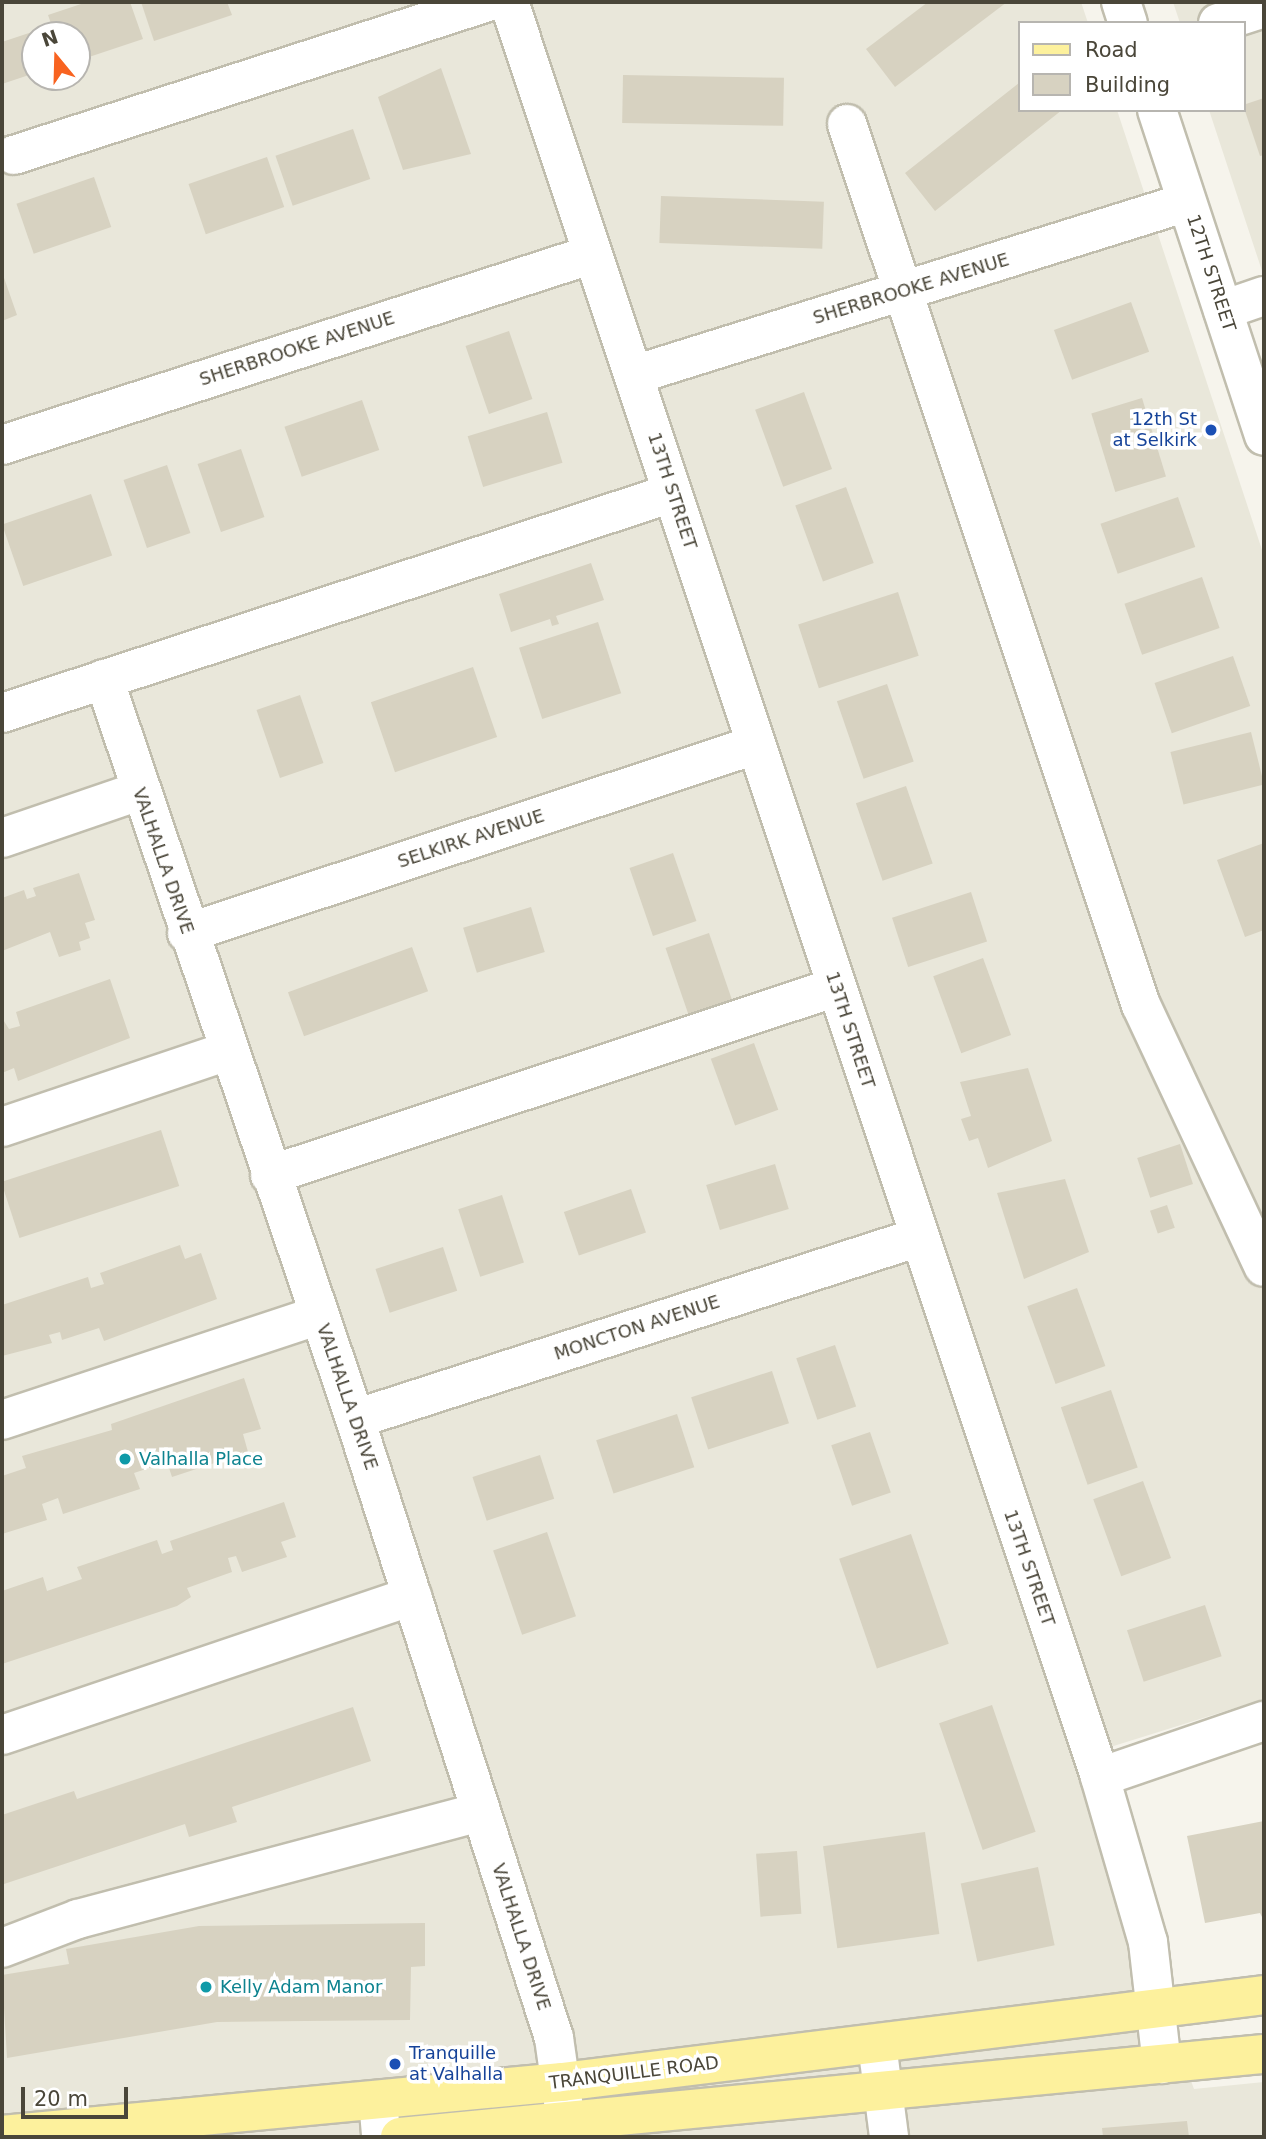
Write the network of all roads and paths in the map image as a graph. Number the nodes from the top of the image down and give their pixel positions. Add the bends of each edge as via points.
1 (489, 2) edge
2 (509, 2) edge
3 (1121, 2) edge
4 (1264, 8) edge
5 (1127, 21) edge
6 (1224, 21) edge
7 (1158, 112) edge
8 (847, 124) dead end
9 (14, 155) dead end
10 (1187, 202) junction
11 (593, 254) junction
12 (905, 290) junction
13 (1264, 296) edge
14 (1223, 310) junction
15 (634, 375) junction
16 (1264, 436) edge
17 (2, 445) edge
18 (672, 493) junction
19 (104, 679) junction
20 (2, 713) edge
21 (755, 745) junction
22 (139, 791) junction
23 (2, 838) edge
24 (187, 933) junction
25 (836, 987) junction
26 (228, 1051) junction
27 (2, 1127) edge
28 (270, 1175) junction
29 (919, 1237) junction
30 (1264, 1267) edge
31 (319, 1315) junction
32 (355, 1419) junction
33 (2, 1420) edge
34 (412, 1596) junction
35 (1264, 1721) edge
36 (2, 1735) edge
37 (1100, 1777) junction
38 (481, 1812) junction
39 (2, 1948) edge
40 (1264, 1994) edge
41 (1156, 2007) junction
42 (877, 2044) junction
43 (1264, 2054) edge
44 (1162, 2064) junction
45 (562, 2082) junction
46 (884, 2091) junction
47 (380, 2119) edge
48 (566, 2122) junction
49 (2, 2135) edge
50 (400, 2137) edge
51 (889, 2137) edge

1 - 9 street
2 - 11 street, 13TH STREET
3 - 5 street
4 - 6 street
7 - 10 street, 12TH STREET
8 - 12 street
10 - 12 street, SHERBROOKE AVENUE
10 - 14 street, 12TH STREET
11 - 15 street, 13TH STREET
11 - 17 street, SHERBROOKE AVENUE
12 - 15 street, SHERBROOKE AVENUE
12 - 30 street via 1141,1005
13 - 14 street
14 - 16 street, 12TH STREET
15 - 18 street, 13TH STREET
18 - 19 street
18 - 21 street, 13TH STREET
19 - 20 street
19 - 22 street, VALHALLA DRIVE
21 - 24 street, SELKIRK AVENUE
21 - 25 street, 13TH STREET
22 - 23 street
22 - 24 street, VALHALLA DRIVE
24 - 26 street, VALHALLA DRIVE
25 - 28 street
25 - 29 street, 13TH STREET
26 - 27 street
26 - 28 street, VALHALLA DRIVE
28 - 31 street, VALHALLA DRIVE
29 - 32 street, MONCTON AVENUE
29 - 37 street, 13TH STREET
31 - 32 street, VALHALLA DRIVE
31 - 33 street
32 - 34 street, VALHALLA DRIVE
34 - 36 street
34 - 38 street, VALHALLA DRIVE
35 - 37 street
37 - 41 street, 13TH STREET via 1148,1942
38 - 39 street via 78,1919
38 - 45 street, VALHALLA DRIVE via 554,2038
40 - 41 main road, TRANQUILLE ROAD
41 - 42 main road, TRANQUILLE ROAD
41 - 44 street, 13TH STREET
42 - 45 main road, TRANQUILLE ROAD
42 - 46 street
43 - 44 main road
44 - 46 main road
45 - 47 main road, TRANQUILLE ROAD
45 - 48 street, VALHALLA DRIVE
46 - 48 main road
46 - 51 street
47 - 49 main road, TRANQUILLE ROAD
48 - 50 main road

